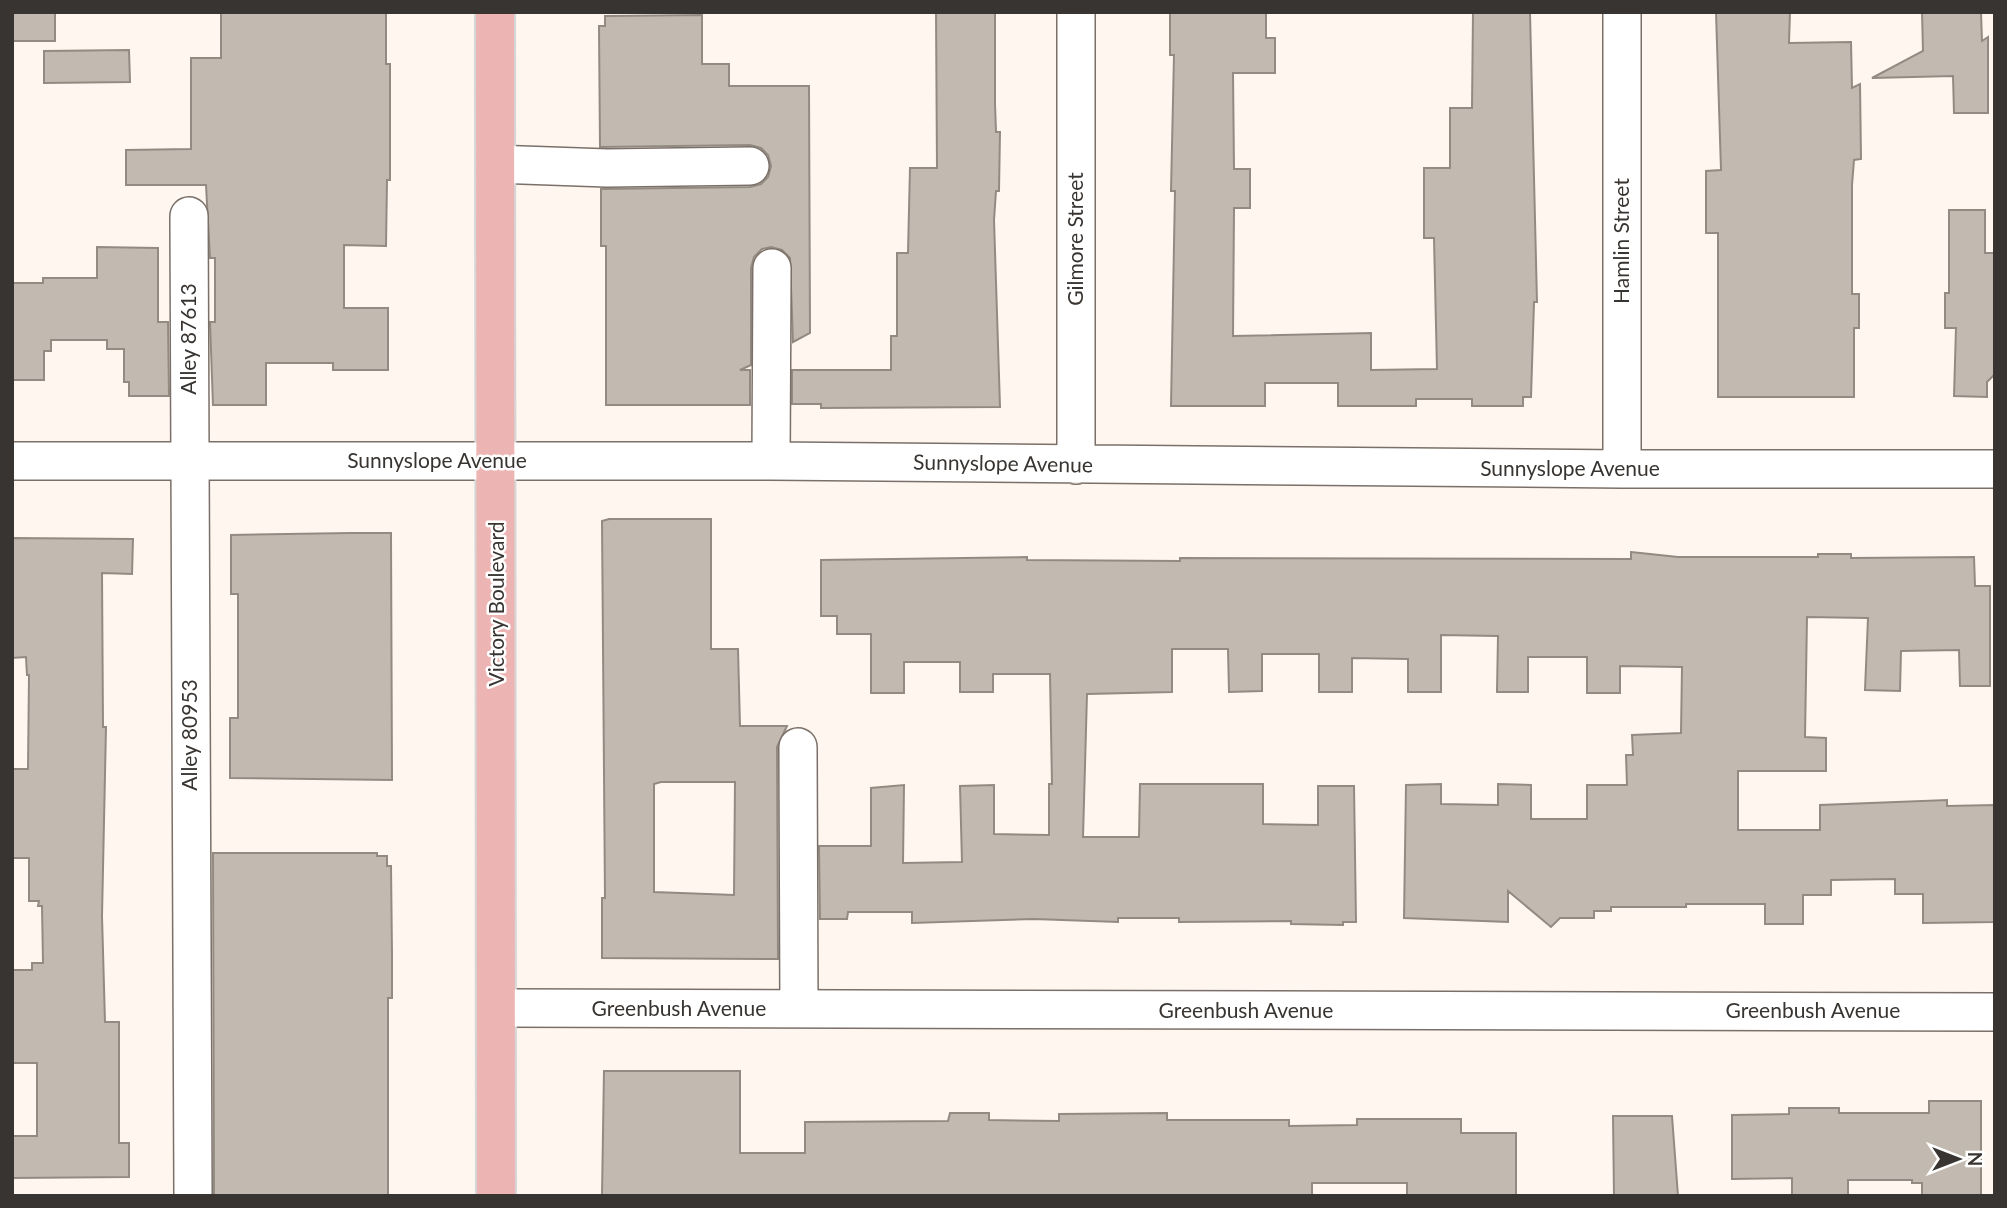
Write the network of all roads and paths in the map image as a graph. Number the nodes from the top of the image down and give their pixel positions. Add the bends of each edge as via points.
1 (495, 12) edge
2 (1076, 12) edge
3 (1622, 12) edge
4 (495, 164) junction
5 (750, 166) dead end
6 (189, 216) dead end
7 (772, 268) dead end
8 (12, 461) edge
9 (497, 461) junction
10 (771, 461) junction
11 (188, 462) junction
12 (1076, 465) junction
13 (1622, 469) junction
14 (1995, 469) edge
15 (798, 747) dead end
16 (497, 1008) junction
17 (799, 1009) junction
18 (1995, 1012) edge
19 (192, 1196) edge
20 (496, 1196) edge

1 - 4 main road, Victory Boulevard
2 - 12 street, Gilmore Street
3 - 13 street, Hamlin Street
4 - 5 street
4 - 9 main road, Victory Boulevard
6 - 11 street, Alley 87613
7 - 10 street
8 - 11 street, Sunnyslope Avenue
9 - 10 street, Sunnyslope Avenue
9 - 11 street, Sunnyslope Avenue
9 - 16 main road, Victory Boulevard
10 - 12 street, Sunnyslope Avenue
11 - 19 street, Alley 80953
12 - 13 street, Sunnyslope Avenue
13 - 14 street, Sunnyslope Avenue
15 - 17 street
16 - 17 street, Greenbush Avenue
16 - 20 main road, Victory Boulevard
17 - 18 street, Greenbush Avenue

